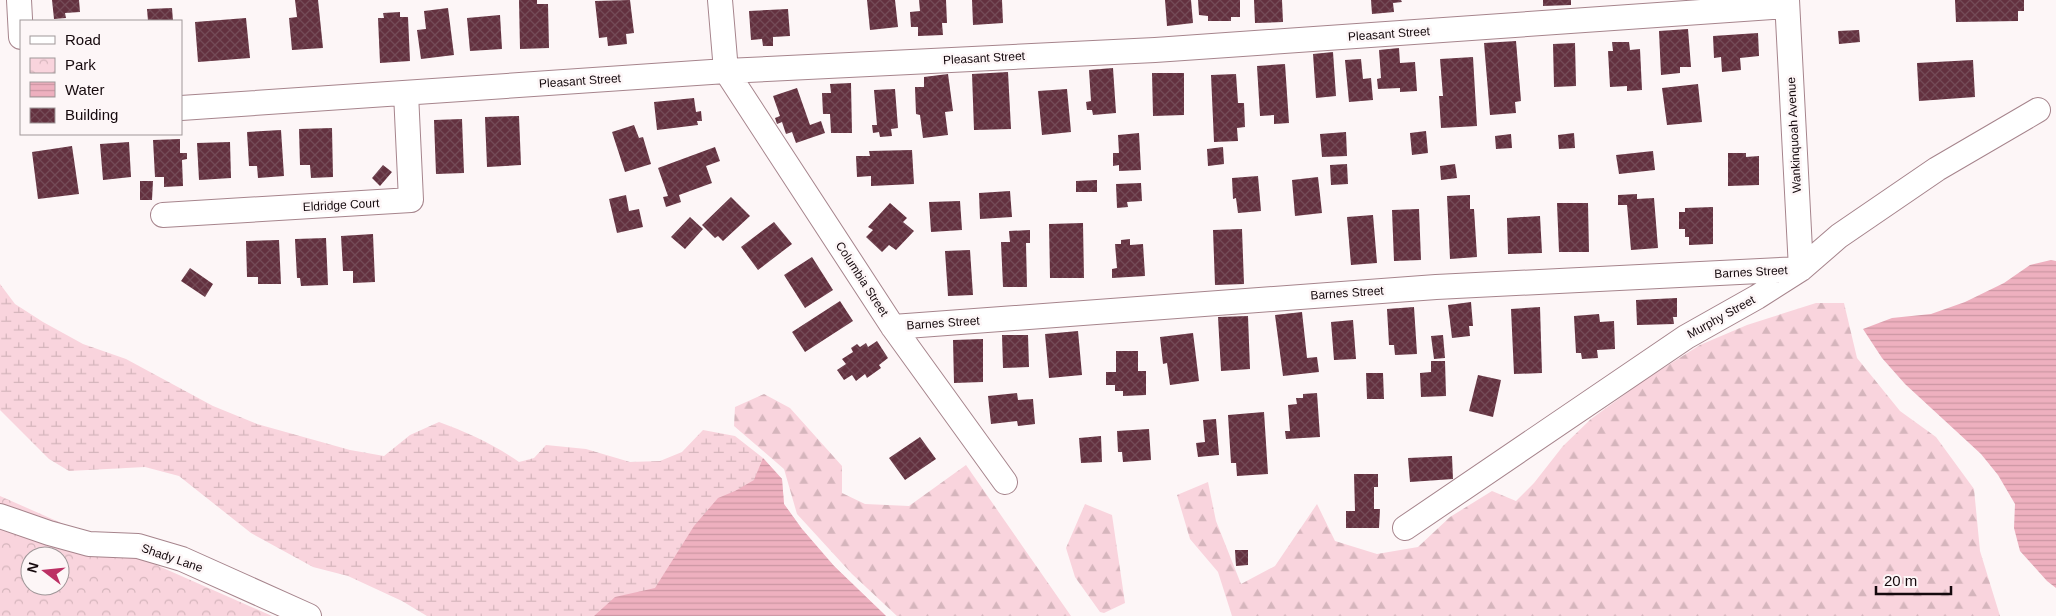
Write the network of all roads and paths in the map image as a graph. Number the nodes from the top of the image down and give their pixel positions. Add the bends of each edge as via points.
1 (19, 0) edge
2 (720, 0) edge
3 (1787, 3) edge
4 (20, 20) edge
5 (726, 71) junction
6 (406, 93) junction
7 (182, 108) edge
8 (2038, 110) dead end
9 (163, 215) dead end
10 (1801, 269) junction
11 (893, 326) junction
12 (1005, 482) dead end
13 (0, 516) edge
14 (1405, 528) dead end
15 (309, 616) edge

1 - 4 street
2 - 5 street
3 - 5 street, Pleasant Street via 1155,50
3 - 10 street, Wankinquoah Avenue
5 - 6 street, Pleasant Street
5 - 11 street, Columbia Street
6 - 7 street, Pleasant Street
6 - 9 street, Eldridge Court via 411,200
8 - 10 street, Murphy Street via 1937,169 1839,236
10 - 11 street, Barnes Street via 1436,287
10 - 14 street, Murphy Street via 1686,337
11 - 12 street, Columbia Street
13 - 15 street, Shady Lane via 89,544 138,546 182,559

